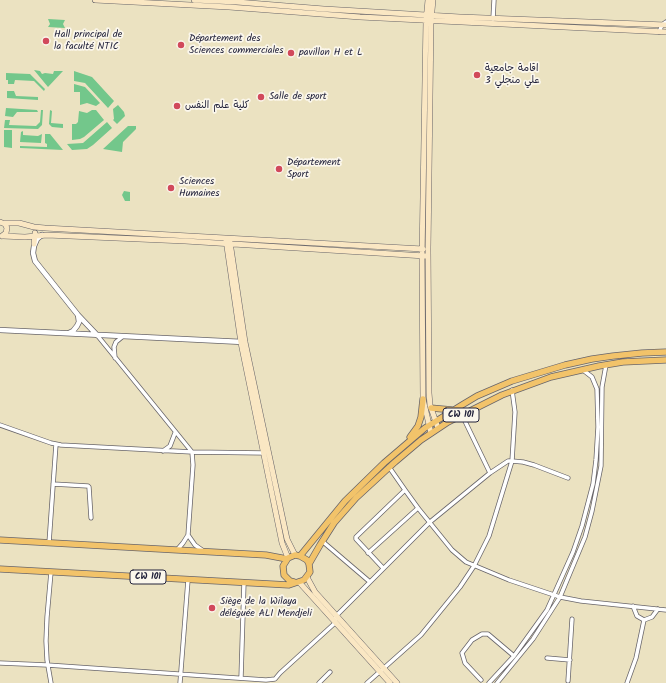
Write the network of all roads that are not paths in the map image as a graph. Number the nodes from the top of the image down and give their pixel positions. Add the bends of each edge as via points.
1 (95, 0) edge
2 (194, 0) edge
3 (428, 0) edge
4 (433, 0) edge
5 (494, 0) edge
6 (235, 1) edge
7 (234, 7) junction
8 (429, 14) junction
9 (428, 21) junction
10 (493, 21) junction
11 (665, 24) edge
12 (659, 32) junction
13 (666, 32) edge
14 (2, 222) edge
15 (34, 227) junction
16 (42, 235) junction
17 (1, 236) edge
18 (35, 236) junction
19 (28, 237) junction
20 (228, 241) junction
21 (34, 245) junction
22 (422, 249) junction
23 (428, 249) junction
24 (422, 256) junction
25 (428, 256) junction
26 (78, 315) junction
27 (422, 326) junction
28 (429, 326) junction
29 (0, 330) edge
30 (67, 334) junction
31 (97, 335) junction
32 (122, 337) junction
33 (243, 342) junction
34 (666, 352) edge
35 (115, 359) junction
36 (666, 360) edge
37 (606, 365) junction
38 (582, 370) junction
39 (512, 390) junction
40 (423, 399) junction
41 (429, 406) junction
42 (454, 410) junction
43 (462, 415) junction
44 (435, 421) junction
45 (0, 425) edge
46 (429, 425) junction
47 (438, 428) junction
48 (175, 432) junction
49 (431, 433) junction
50 (597, 440) junction
51 (602, 440) junction
52 (408, 442) junction
53 (56, 444) junction
54 (163, 451) junction
55 (192, 452) junction
56 (265, 452) junction
57 (512, 461) junction
58 (389, 468) junction
59 (490, 473) junction
60 (568, 478) dead end
61 (53, 484) junction
62 (405, 490) junction
63 (418, 508) junction
64 (90, 518) dead end
65 (430, 522) junction
66 (188, 535) junction
67 (0, 540) edge
68 (322, 541) junction
69 (49, 543) junction
70 (177, 550) junction
71 (206, 552) junction
72 (368, 553) junction
73 (298, 555) junction
74 (288, 558) junction
75 (309, 564) junction
76 (474, 566) junction
77 (383, 568) junction
78 (0, 570) edge
79 (51, 572) junction
80 (307, 577) junction
81 (188, 580) junction
82 (244, 582) junction
83 (297, 582) junction
84 (370, 582) junction
85 (554, 596) junction
86 (560, 597) junction
87 (633, 606) junction
88 (658, 609) junction
89 (666, 610) edge
90 (336, 616) junction
91 (572, 619) dead end
92 (644, 620) junction
93 (334, 623) junction
94 (514, 656) junction
95 (547, 658) dead end
96 (570, 660) junction
97 (0, 663) edge
98 (47, 665) junction
99 (382, 670) junction
100 (330, 672) dead end
101 (181, 674) junction
102 (226, 677) junction
103 (240, 678) junction
104 (481, 680) dead end
105 (275, 681) edge
106 (568, 681) dead end
107 (51, 683) edge
108 (180, 683) edge
109 (226, 683) edge
110 (319, 683) edge
111 (367, 683) edge
112 (390, 683) edge
113 (397, 683) edge
114 (489, 683) edge
115 (496, 683) edge
116 (627, 683) edge

1 - 7 main road
2 - 6 main road
3 - 8 main road
4 - 8 main road
5 - 10 street
6 - 7 main road
6 - 8 main road via 324,9
7 - 9 main road
8 - 9 main road
8 - 10 main road
9 - 10 main road
9 - 22 main road
9 - 23 main road
10 - 11 main road
10 - 12 main road
11 - 12 street
12 - 13 main road
14 - 15 main road
14 - 17 main road via 7,228 6,233
15 - 18 main road
15 - 20 main road
16 - 18 main road
16 - 20 main road
16 - 21 street
17 - 19 main road
18 - 19 main road
18 - 21 main road
19 - 21 street
20 - 22 main road
20 - 24 main road
20 - 33 main road
21 - 26 street via 34,257 38,265
22 - 23 main road
22 - 24 main road
23 - 25 main road
24 - 25 main road
24 - 27 main road
25 - 28 main road
26 - 30 street via 77,326
26 - 31 street
27 - 28 main road
27 - 40 main road
28 - 41 main road
29 - 30 street
30 - 31 street
31 - 32 street
31 - 35 street
32 - 33 street
32 - 35 street via 114,347
33 - 56 main road
34 - 42 main road, CW 101 via 613,356 565,364 500,386
35 - 48 street
36 - 37 main road, CW 101
37 - 38 main road, CW 101
37 - 51 street via 602,387
38 - 39 main road, CW 101
38 - 50 street via 592,377 597,388
39 - 43 main road, CW 101
39 - 57 street via 515,412
40 - 41 main road
40 - 52 main road via 418,426
41 - 42 main road
41 - 44 main road
41 - 46 main road
42 - 44 main road, CW 101
43 - 47 main road, CW 101
43 - 59 street
44 - 46 main road, CW 101
44 - 47 main road
45 - 53 street
46 - 49 main road
46 - 52 main road, CW 101
47 - 49 main road, CW 101
48 - 54 street via 170,446
48 - 55 street
49 - 58 main road, CW 101
50 - 51 street
50 - 85 street via 593,484 582,526
51 - 86 street via 601,466 592,511 585,537
52 - 73 main road, CW 101 via 362,483
53 - 54 street
53 - 61 street
54 - 55 street
55 - 56 street
55 - 66 street
56 - 73 main road via 287,538
56 - 74 main road via 282,543
57 - 59 street
57 - 60 street via 534,465
57 - 76 street via 489,536
58 - 62 street
58 - 68 main road, CW 101 via 356,498
59 - 65 street
61 - 64 street via 88,486
61 - 69 street
62 - 63 street
62 - 72 street via 356,537 357,542
63 - 65 street
63 - 72 street
65 - 76 street via 457,555
65 - 77 street
66 - 70 street
66 - 71 street via 194,545
67 - 69 main road
68 - 75 main road, CW 101
68 - 84 street
69 - 70 main road
70 - 71 main road
71 - 74 main road
72 - 77 street
73 - 74 main road
73 - 75 main road via 304,557
74 - 83 main road via 283,566 284,575
75 - 80 main road via 310,572
76 - 85 street
76 - 99 street via 421,635
77 - 84 street
78 - 79 main road, CW 101
79 - 81 main road, CW 101
79 - 98 street via 47,617
80 - 83 main road
80 - 90 main road via 315,592
81 - 82 main road, CW 101
81 - 101 street
82 - 83 main road, CW 101 via 284,585
82 - 103 street
83 - 93 main road
84 - 90 street
85 - 86 street
85 - 94 street
86 - 87 street
86 - 115 street via 533,639
87 - 88 street
87 - 92 street via 637,616
88 - 89 street
88 - 92 street via 652,617
90 - 93 street
90 - 99 main road
91 - 96 street
92 - 116 street via 636,658
93 - 99 main road
93 - 105 street via 280,673
94 - 104 street via 488,634 482,634 472,640 462,653 465,663
94 - 114 street
95 - 96 street
96 - 106 street
97 - 98 street
98 - 101 street
98 - 107 street
99 - 111 street
99 - 112 main road
99 - 113 main road
100 - 110 street
101 - 102 street
101 - 108 street
102 - 103 street
102 - 109 street
103 - 105 street

